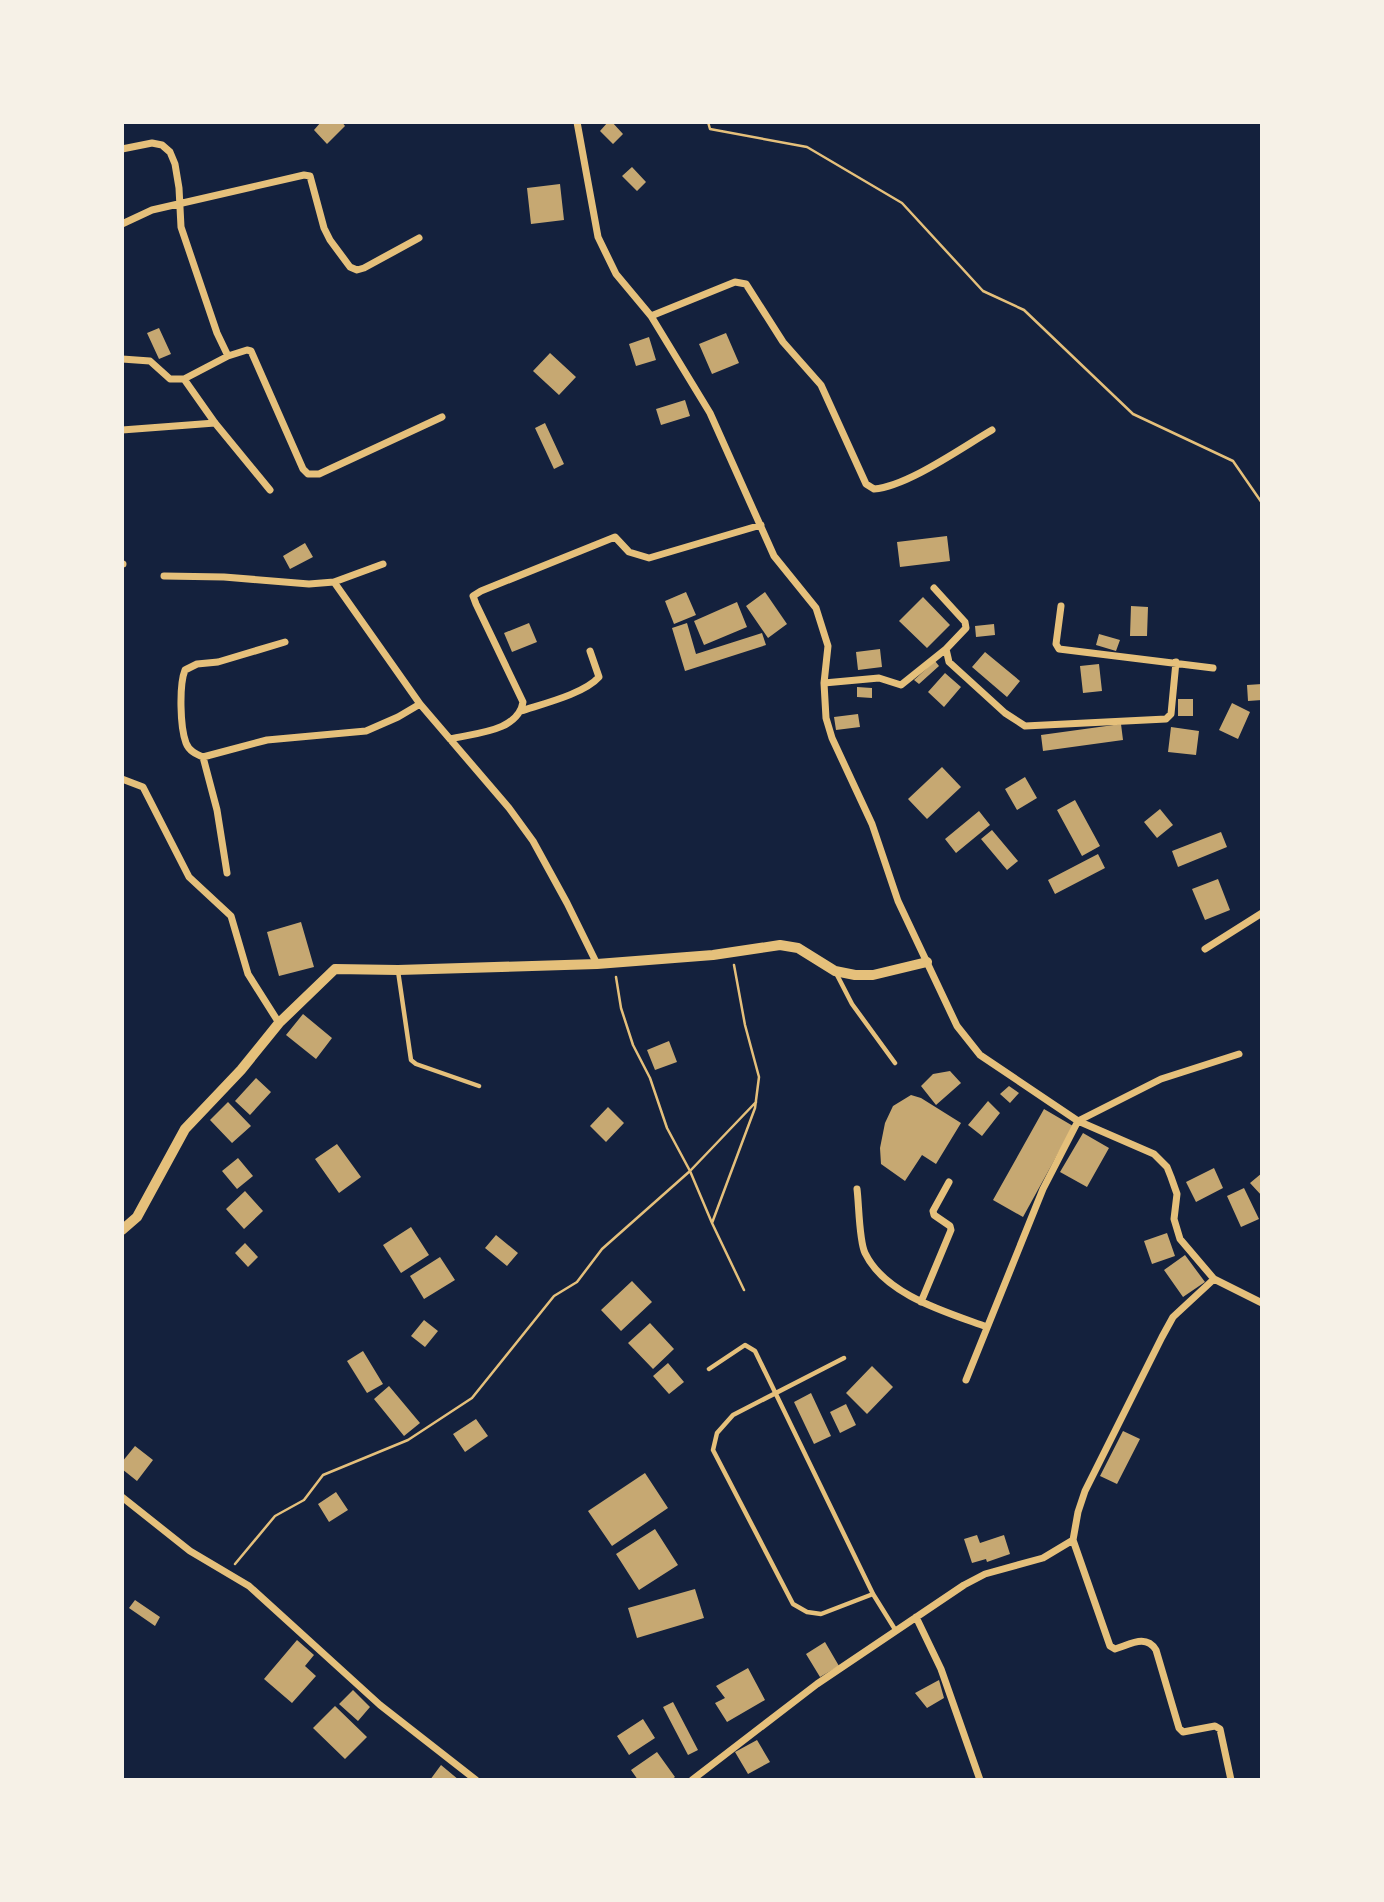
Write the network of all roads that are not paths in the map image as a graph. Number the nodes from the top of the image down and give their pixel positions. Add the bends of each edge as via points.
1 (577, 122) edge
2 (122, 149) edge
3 (180, 204) junction
4 (122, 224) edge
5 (419, 238) dead end
6 (651, 316) junction
7 (228, 356) junction
8 (122, 359) edge
9 (184, 379) junction
10 (442, 417) dead end
11 (215, 423) junction
12 (122, 430) edge
13 (992, 430) dead end
14 (270, 490) dead end
15 (761, 525) junction
16 (383, 564) dead end
17 (164, 576) dead end
18 (334, 582) junction
19 (934, 588) dead end
20 (1060, 606) dead end
21 (285, 642) dead end
22 (946, 649) junction
23 (590, 651) dead end
24 (1176, 662) junction
25 (1213, 668) dead end
26 (824, 683) junction
27 (420, 704) junction
28 (521, 712) junction
29 (450, 738) junction
30 (203, 757) junction
31 (122, 779) edge
32 (227, 873) dead end
33 (1258, 915) edge
34 (1262, 925) edge
35 (1205, 949) dead end
36 (928, 962) junction
37 (597, 964) junction
38 (398, 970) junction
39 (835, 971) junction
40 (279, 1023) junction
41 (1239, 1054) dead end
42 (895, 1063) dead end
43 (479, 1086) dead end
44 (1078, 1121) junction
45 (949, 1182) dead end
46 (857, 1189) dead end
47 (122, 1230) edge
48 (1214, 1279) junction
49 (921, 1302) junction
50 (1262, 1303) edge
51 (986, 1327) junction
52 (844, 1358) dead end
53 (709, 1369) dead end
54 (966, 1380) dead end
55 (775, 1394) junction
56 (122, 1497) edge
57 (1073, 1540) junction
58 (873, 1594) junction
59 (916, 1617) junction
60 (896, 1630) junction
61 (476, 1780) edge
62 (692, 1780) edge
63 (980, 1780) edge
64 (1230, 1780) edge

1 - 6 street via 598,237 615,274
2 - 3 street via 152,143 170,152
3 - 4 street
3 - 5 street via 304,175 313,183 324,228 350,267 364,268
3 - 7 street via 181,227
6 - 13 street via 735,282 746,284 783,342 821,385 866,484 874,489 886,488
6 - 15 street via 710,413
7 - 9 street
7 - 10 street via 251,351 308,474 319,474
8 - 9 street via 150,361 170,379
9 - 11 street
11 - 12 street
11 - 14 street
15 - 26 street via 774,556 816,608 828,646
15 - 28 street via 649,558 629,552 615,537 481,590 474,596 523,702
16 - 18 street
17 - 18 street
18 - 27 street
19 - 22 street via 965,622 966,628
20 - 24 street via 1059,649
21 - 30 street via 185,670 181,680 187,743
22 - 24 street via 949,662 1026,726 1166,719 1171,714
22 - 26 street via 901,685 879,678
23 - 28 street via 598,672 594,682
24 - 25 street
26 - 36 street via 832,738 872,824 898,901
27 - 29 street
27 - 30 street via 366,731 267,740
28 - 29 street via 503,727
29 - 37 street via 533,841
30 - 32 street
31 - 40 street via 143,787 189,877 231,916 248,974
33 - 34 street
33 - 35 street
36 - 39 street via 873,975
36 - 44 street via 957,1026 980,1055
37 - 38 street
37 - 39 street via 780,945 798,948
38 - 40 street via 335,969
38 - 43 lane via 411,1060
39 - 42 lane via 852,1004
40 - 47 street via 185,1129 137,1217
41 - 44 street via 1161,1079
44 - 48 street via 1154,1154 1167,1167 1177,1194 1174,1219 1180,1239
44 - 51 street via 1043,1189
45 - 49 street via 933,1211 951,1230
46 - 49 street via 863,1251 878,1274
48 - 50 street
48 - 57 street via 1173,1317 1162,1337 1085,1491
49 - 51 street
51 - 54 street
52 - 55 lane
53 - 55 lane via 745,1345 755,1351
55 - 58 lane
55 - 58 lane via 733,1415 717,1433 713,1450 793,1604 821,1614
56 - 61 street via 190,1550 249,1586 380,1705
57 - 59 street via 1043,1558 985,1574
57 - 64 street via 1110,1646 1151,1642 1179,1728 1183,1732 1220,1729
58 - 60 lane
59 - 60 street
59 - 63 street via 941,1669
60 - 62 street

